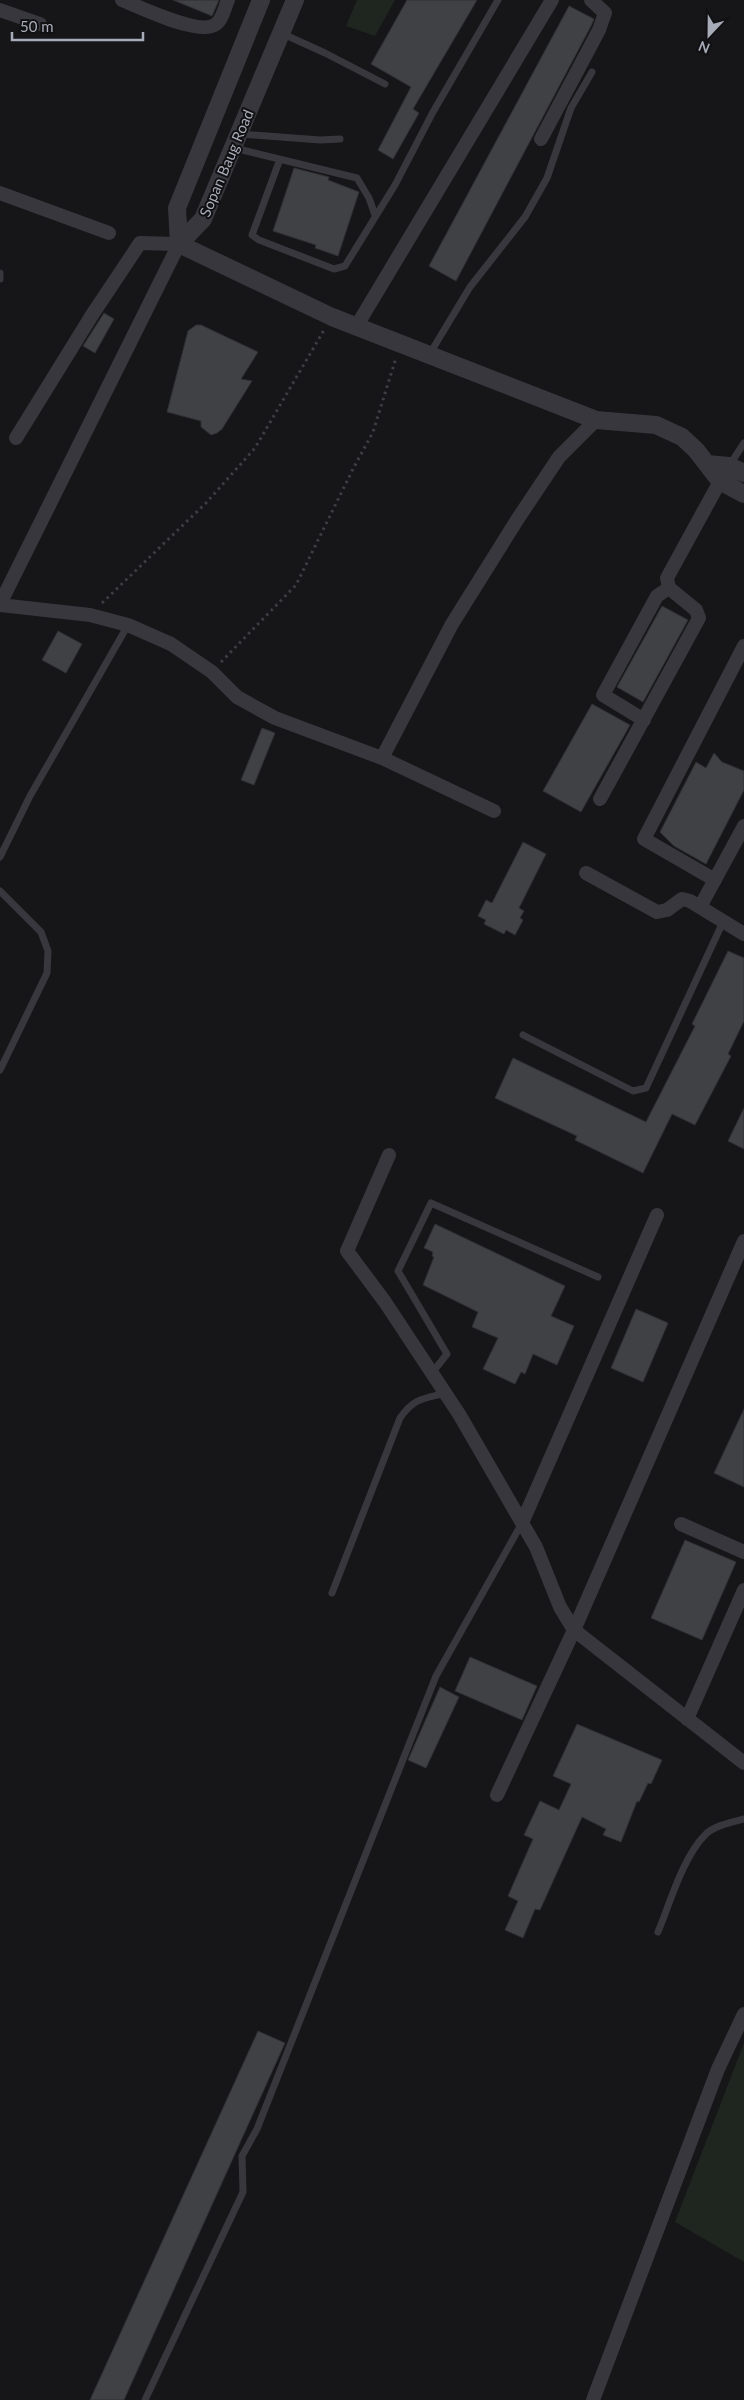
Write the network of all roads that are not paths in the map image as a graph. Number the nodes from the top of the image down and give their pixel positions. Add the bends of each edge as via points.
1 (122, 0) edge
2 (228, 0) edge
3 (261, 0) edge
4 (295, 0) edge
5 (498, 0) edge
6 (552, 0) edge
7 (591, 0) edge
8 (0, 10) edge
9 (40, 24) dead end
10 (281, 33) junction
11 (592, 72) dead end
12 (385, 84) dead end
13 (340, 139) dead end
14 (540, 139) dead end
15 (236, 141) junction
16 (280, 159) junction
17 (0, 193) edge
18 (375, 215) junction
19 (109, 233) dead end
20 (179, 244) junction
21 (0, 273) edge
22 (0, 279) edge
23 (356, 327) junction
24 (429, 356) junction
25 (596, 420) junction
26 (16, 438) dead end
27 (744, 443) edge
28 (731, 473) edge
29 (744, 494) edge
30 (669, 588) junction
31 (0, 604) edge
32 (128, 624) junction
33 (744, 646) edge
34 (644, 720) junction
35 (382, 758) junction
36 (600, 799) dead end
37 (494, 811) dead end
38 (744, 826) edge
39 (0, 857) edge
40 (586, 873) dead end
41 (715, 880) junction
42 (0, 891) edge
43 (700, 907) junction
44 (723, 922) junction
45 (744, 934) edge
46 (522, 1034) dead end
47 (0, 1070) edge
48 (389, 1155) dead end
49 (657, 1214) dead end
50 (744, 1241) edge
51 (598, 1277) dead end
52 (432, 1373) junction
53 (446, 1393) junction
54 (522, 1523) junction
55 (681, 1524) dead end
56 (744, 1552) edge
57 (744, 1590) edge
58 (332, 1593) dead end
59 (574, 1630) junction
60 (687, 1719) junction
61 (744, 1763) edge
62 (497, 1796) dead end
63 (744, 1819) edge
64 (658, 1932) dead end
65 (744, 2014) edge
66 (145, 2400) edge
67 (594, 2400) edge

1 - 2 street via 196,28 209,28 218,23
3 - 20 street, Sopan Baug Road via 177,208
4 - 10 street, Sopan Baug Road
5 - 18 lane
6 - 23 street
7 - 14 street via 604,13 599,30
8 - 9 street
10 - 12 lane
10 - 15 street, Sopan Baug Road
11 - 24 lane via 571,108 547,178 530,209 470,287
13 - 15 lane
15 - 16 lane
15 - 20 street, Sopan Baug Road via 203,219
16 - 18 lane via 357,178 370,198
16 - 18 lane via 252,235 259,240 334,269 345,266
17 - 19 street
20 - 23 street
20 - 26 street via 140,243
20 - 31 street
21 - 22 lane
23 - 24 street
24 - 25 street
25 - 28 street via 656,425 682,437 707,464
25 - 35 street via 558,457 492,560 452,624
27 - 28 lane
28 - 29 street
28 - 30 street via 671,570 667,578
30 - 34 street via 696,610 699,618
30 - 34 street via 657,596 602,695
31 - 32 street via 90,615
32 - 35 street via 171,644 212,672 237,696 275,718
32 - 39 lane via 30,796
33 - 41 street via 644,839
34 - 36 street
35 - 37 street
38 - 41 street
40 - 43 street via 658,912 667,910 682,899
41 - 43 street
42 - 47 lane via 40,932 48,951 46,973
43 - 44 street
44 - 45 street
44 - 46 lane via 646,1088 633,1091
48 - 52 street via 348,1251
49 - 54 street
50 - 59 street
51 - 52 lane via 430,1203 398,1271 447,1354
52 - 53 street
53 - 54 street
53 - 58 lane via 417,1400 400,1418
54 - 59 street via 536,1547 560,1607
54 - 66 lane via 436,1676 260,2120 242,2156 243,2192
55 - 56 street
57 - 60 street
59 - 60 street
59 - 62 street
60 - 61 street
63 - 64 lane via 706,1834 688,1860
65 - 67 street via 718,2069

